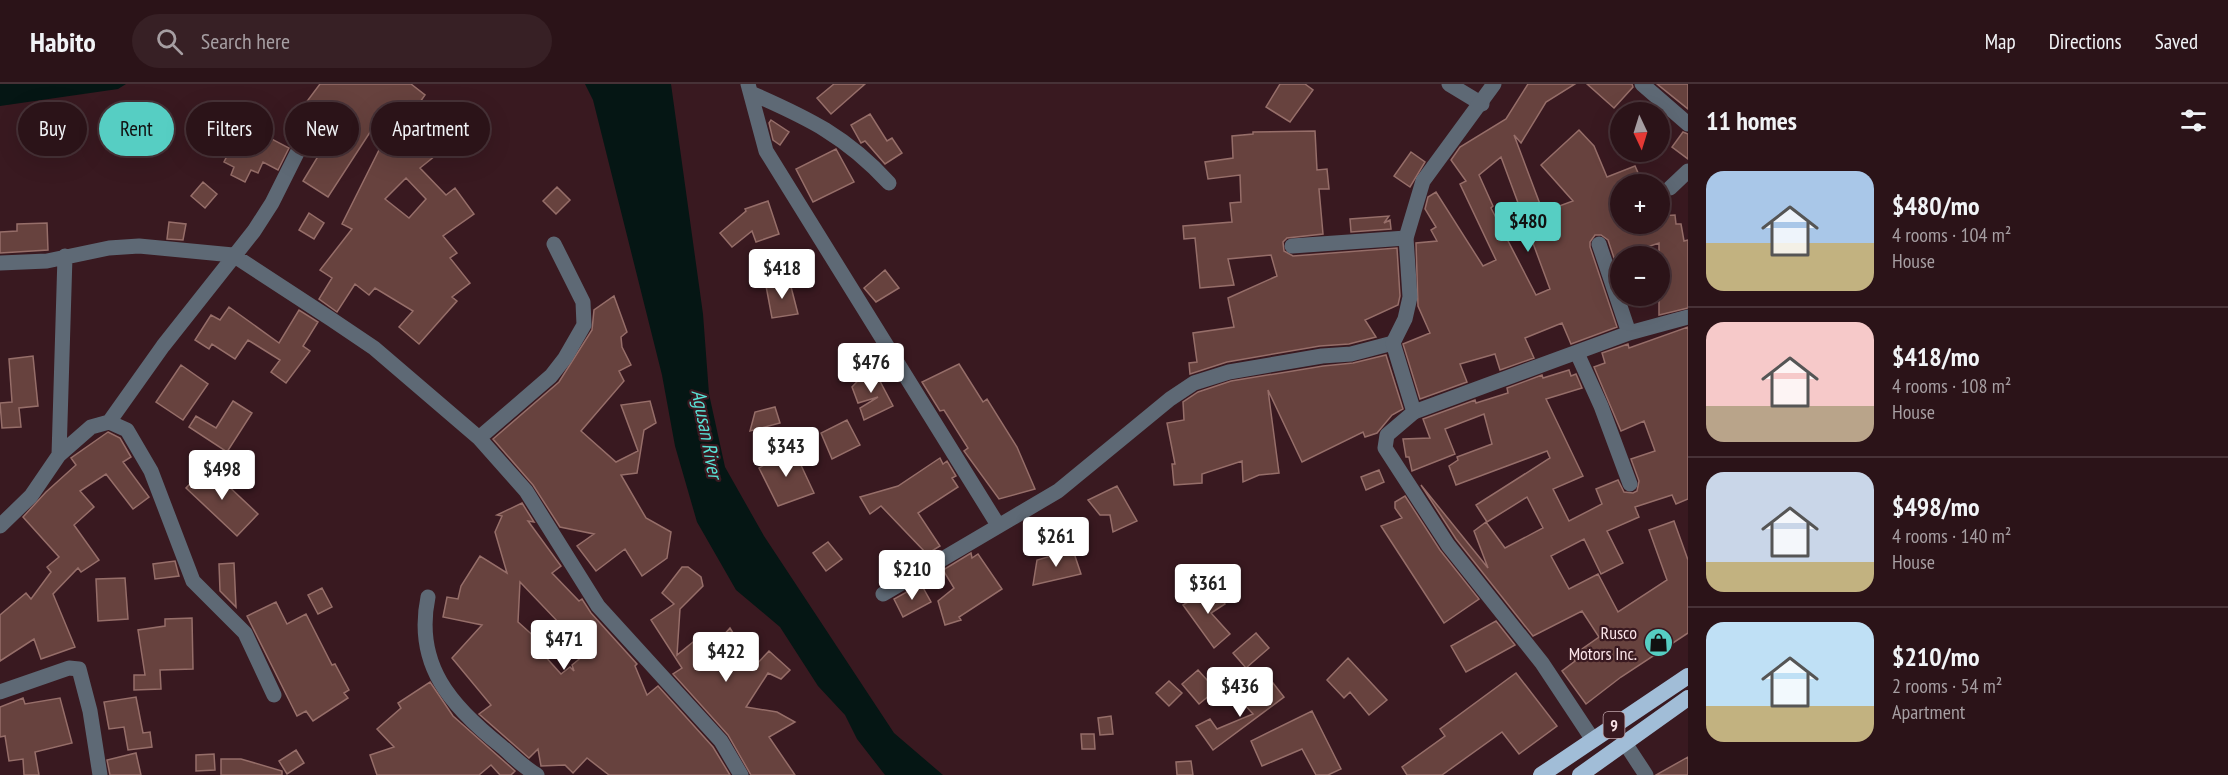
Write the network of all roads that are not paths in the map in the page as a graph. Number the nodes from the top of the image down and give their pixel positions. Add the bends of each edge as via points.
1 (1449, 84) edge
2 (1494, 84) edge
3 (1642, 84) edge
4 (749, 89) edge
5 (1482, 104) junction
6 (1688, 124) edge
7 (296, 156) edge
8 (1688, 171) edge
9 (889, 183) dead end
10 (1670, 188) dead end
11 (1406, 238) junction
12 (554, 244) dead end
13 (1599, 244) dead end
14 (1292, 246) dead end
15 (233, 255) junction
16 (65, 256) junction
17 (0, 263) edge
18 (1688, 317) edge
19 (1629, 333) junction
20 (1394, 343) junction
21 (1577, 353) junction
22 (1414, 412) junction
23 (109, 422) junction
24 (479, 438) junction
25 (59, 455) junction
26 (1630, 484) dead end
27 (999, 525) junction
28 (0, 526) edge
29 (883, 594) dead end
30 (428, 597) dead end
31 (1688, 676) edge
32 (0, 692) edge
33 (274, 694) dead end
34 (1688, 698) edge
35 (1593, 740) junction
36 (1625, 743) junction
37 (100, 775) edge
38 (537, 775) edge
39 (741, 775) edge
40 (1541, 775) edge
41 (1580, 775) edge
42 (1646, 775) edge

1 - 5 street
2 - 5 street
3 - 6 street
4 - 9 street via 846,141
4 - 27 street via 766,151
5 - 11 street via 1423,181
7 - 15 street via 272,203
8 - 10 street
11 - 14 street
11 - 20 street via 1410,297
12 - 24 street via 583,302 584,325 550,376
13 - 19 street
15 - 16 street via 138,246
15 - 23 street
15 - 24 street via 374,348
16 - 17 street via 48,261
16 - 25 street
18 - 19 street
19 - 21 street
20 - 22 street
20 - 27 street via 1202,380 1170,399 1058,492
21 - 22 street
21 - 26 street
22 - 35 street via 1384,440 1391,460 1448,545 1542,663
23 - 25 street via 91,427
23 - 33 street via 127,430 152,471 193,581 245,633
24 - 39 street via 526,490 598,606 721,741
25 - 28 street via 31,496
27 - 29 street
30 - 38 street via 424,630 435,676 468,719
31 - 35 highway, 9
32 - 37 street via 69,668 80,669
34 - 36 highway, 9
35 - 40 highway, 9
36 - 41 highway, 9
36 - 42 street

